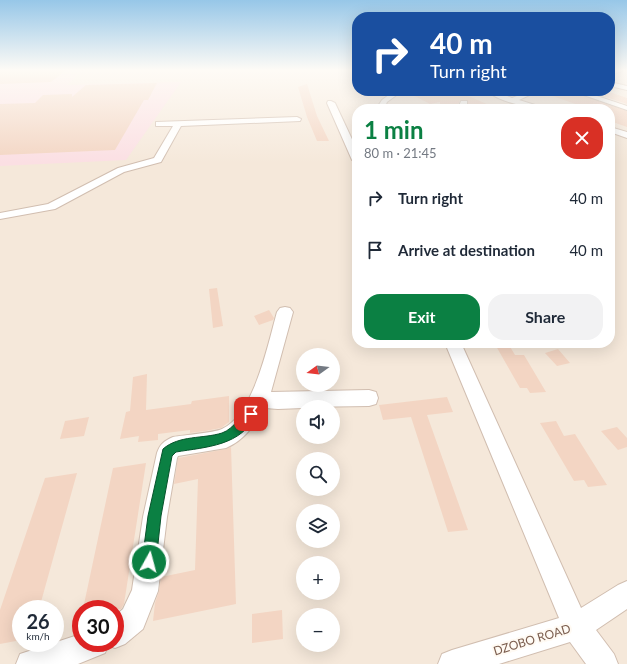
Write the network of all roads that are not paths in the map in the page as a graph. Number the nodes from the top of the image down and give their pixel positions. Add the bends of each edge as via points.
1 (516, 101) edge
2 (331, 103) dead end
3 (526, 104) edge
4 (615, 104) edge
5 (627, 108) edge
6 (297, 119) dead end
7 (159, 124) dead end
8 (178, 124) junction
9 (615, 131) edge
10 (627, 135) edge
11 (352, 143) edge
12 (0, 216) edge
13 (285, 312) dead end
14 (455, 348) edge
15 (369, 398) dead end
16 (260, 399) junction
17 (627, 594) edge
18 (124, 626) edge
19 (576, 627) junction
20 (72, 652) edge
21 (30, 664) edge
22 (452, 664) edge
23 (604, 664) edge

1 - 3 street
2 - 11 street
4 - 5 street
6 - 8 street
7 - 8 street
8 - 12 street via 158,160 121,170 51,207
9 - 10 street
13 - 16 street
14 - 19 street
15 - 16 street via 278,401
16 - 18 street via 244,424 226,438 173,447 167,453 155,516 145,592 133,619
17 - 19 street, DZOBO ROAD
19 - 22 street, DZOBO ROAD
19 - 23 street
20 - 21 street

